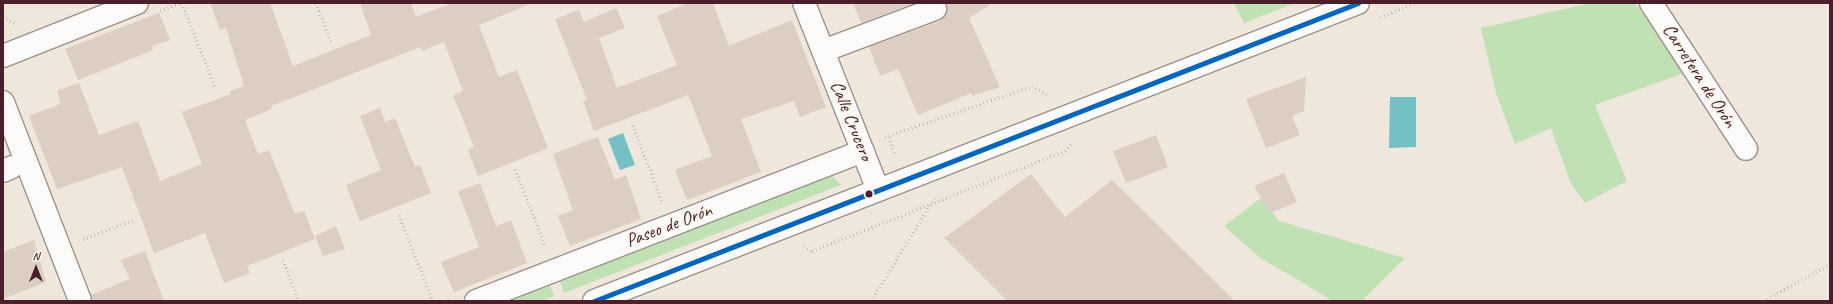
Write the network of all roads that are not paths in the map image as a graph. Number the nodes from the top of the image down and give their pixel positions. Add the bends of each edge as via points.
1 (137, 3) edge
2 (804, 3) edge
3 (1358, 3) edge
4 (1651, 3) edge
5 (935, 9) dead end
6 (823, 51) junction
7 (3, 56) edge
8 (3, 102) edge
9 (1746, 149) dead end
10 (863, 151) junction
11 (878, 190) junction
12 (80, 301) edge
13 (476, 301) edge
14 (594, 301) edge

1 - 7 street
2 - 6 street, Calle Crucero
3 - 11 street via 949,165
4 - 9 street, Carretera de Orón
5 - 6 street
6 - 10 street, Calle Crucero
8 - 12 street
10 - 11 street, Calle Crucero
10 - 13 street, Paseo de Orón
11 - 14 street

